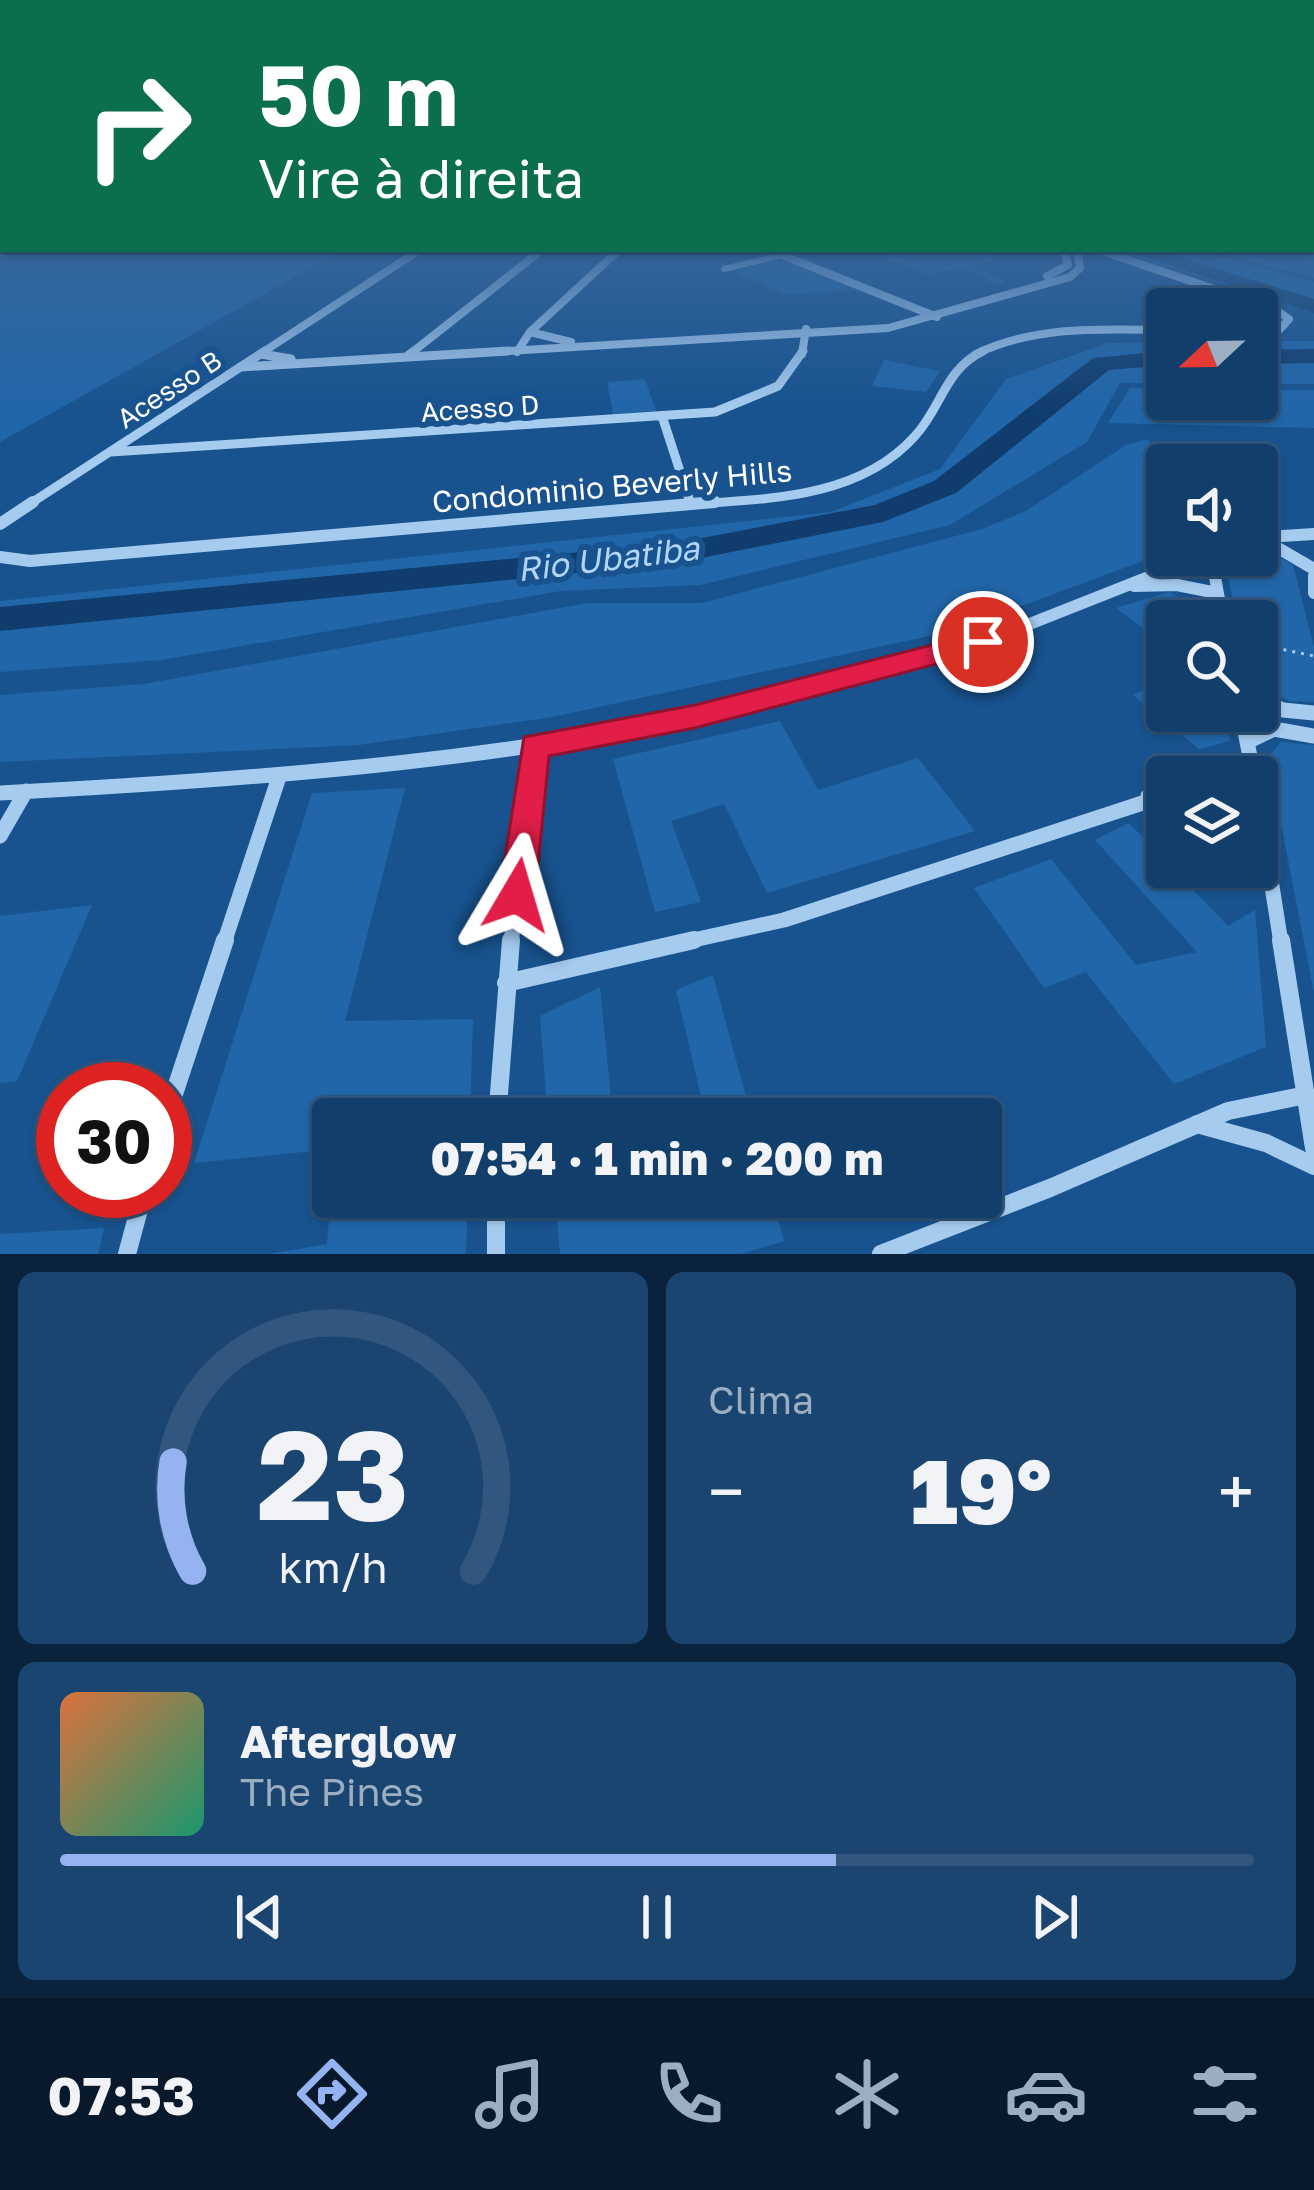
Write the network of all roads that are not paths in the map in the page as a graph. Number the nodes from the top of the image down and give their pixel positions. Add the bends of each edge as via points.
1 (356, 292) edge
2 (492, 292) edge
3 (574, 292) edge
4 (874, 292) edge
5 (1002, 292) edge
6 (1017, 292) edge
7 (932, 315) junction
8 (1146, 330) edge
9 (530, 332) junction
10 (807, 332) junction
11 (434, 339) junction
12 (571, 343) junction
13 (518, 349) junction
14 (442, 353) junction
15 (261, 354) junction
16 (408, 355) junction
17 (278, 363) junction
18 (240, 367) junction
19 (662, 416) junction
20 (112, 452) junction
21 (691, 505) junction
22 (0, 524) edge
23 (1314, 534) edge
24 (1278, 536) edge
25 (1278, 550) edge
26 (0, 557) edge
27 (1314, 572) edge
28 (1153, 576) edge
29 (1213, 576) edge
30 (1127, 586) junction
31 (1314, 592) edge
32 (1217, 593) junction
33 (1218, 600) edge
34 (1278, 708) edge
35 (1314, 713) edge
36 (1245, 732) edge
37 (1314, 736) edge
38 (1247, 742) junction
39 (535, 746) junction
40 (1250, 756) edge
41 (279, 777) junction
42 (26, 791) junction
43 (0, 793) edge
44 (1146, 797) edge
45 (1146, 799) edge
46 (1142, 800) junction
47 (0, 836) edge
48 (1271, 888) edge
49 (506, 983) junction
50 (185, 1062) edge
51 (1306, 1095) junction
52 (498, 1098) edge
53 (1196, 1124) junction
54 (1314, 1148) edge
55 (1314, 1166) edge
56 (137, 1218) edge
57 (496, 1218) edge
58 (128, 1254) edge
59 (496, 1254) edge
60 (881, 1254) edge

1 - 15 street, Acesso B
2 - 11 street
3 - 9 street
4 - 7 street
5 - 7 street
6 - 7 street
7 - 10 street via 888,328
8 - 21 street, Condominio Beverly Hills via 1067,332 988,350 954,371 916,437 872,470 802,494
9 - 12 street
9 - 13 street
10 - 12 street
10 - 13 street
10 - 19 street, Acesso D via 781,386 767,395 716,412
11 - 14 street
11 - 16 street
12 - 13 street
13 - 14 street
14 - 16 street
15 - 17 street
15 - 18 street, Acesso B
16 - 17 street
17 - 18 street
18 - 20 street, Acesso B
19 - 20 street, Acesso D
19 - 21 street
20 - 22 street, Acesso B
21 - 26 street, Condominio Beverly Hills via 30,562
23 - 24 street
25 - 27 street
27 - 31 street
28 - 30 street
29 - 32 street
30 - 32 street
30 - 39 street via 912,664
32 - 33 street
34 - 35 street
36 - 38 street
37 - 38 street via 1274,729
38 - 40 street
39 - 41 street
39 - 49 street
41 - 42 street
41 - 50 street
42 - 43 street
42 - 47 street
44 - 46 street
45 - 46 street
46 - 49 street via 784,920
48 - 51 street
49 - 52 street
51 - 53 street via 1245,1102
51 - 54 street
53 - 55 street
53 - 60 street
56 - 58 street
57 - 59 street

